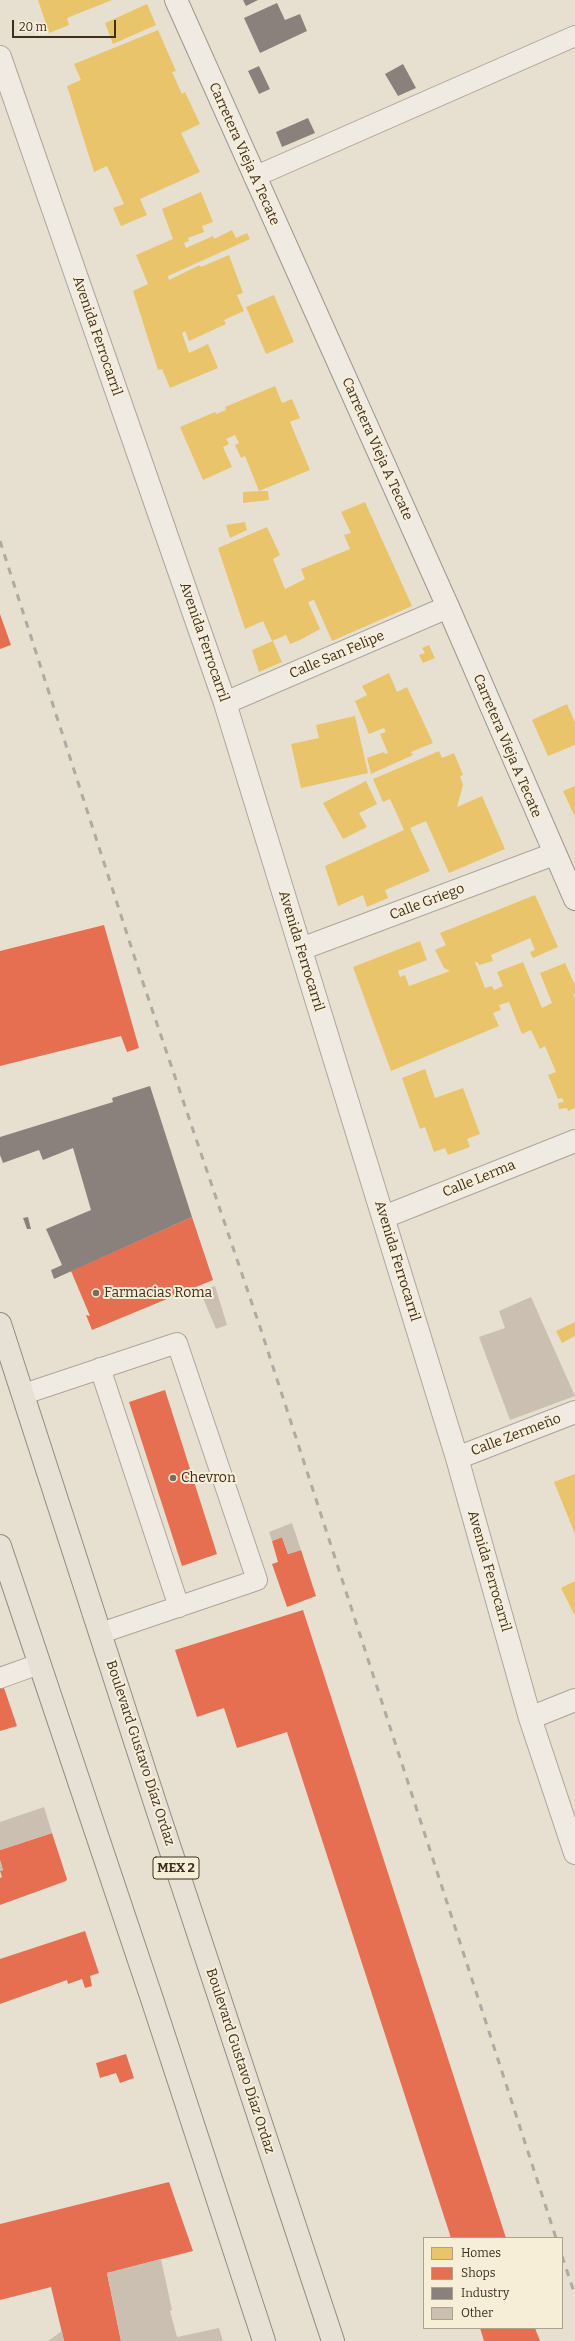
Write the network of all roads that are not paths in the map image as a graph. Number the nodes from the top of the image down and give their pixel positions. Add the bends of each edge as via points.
1 (176, 0) edge
2 (575, 36) edge
3 (0, 58) edge
4 (254, 177) junction
5 (448, 607) junction
6 (225, 703) junction
7 (554, 854) junction
8 (575, 899) edge
9 (301, 950) junction
10 (575, 1141) edge
11 (384, 1218) junction
12 (0, 1324) edge
13 (100, 1368) junction
14 (24, 1394) junction
15 (575, 1412) edge
16 (457, 1458) junction
17 (0, 1546) edge
18 (179, 1606) junction
19 (101, 1633) junction
20 (39, 1664) junction
21 (0, 1678) edge
22 (575, 1700) edge
23 (530, 1718) junction
24 (575, 1853) edge
25 (264, 2341) edge
26 (333, 2341) edge

1 - 4 street, Carretera Vieja A Tecate
2 - 4 lane
3 - 6 street, Avenida Ferrocarril
4 - 5 street, Carretera Vieja A Tecate
5 - 6 street, Calle San Felipe
5 - 7 street, Carretera Vieja A Tecate
6 - 9 street, Avenida Ferrocarril
7 - 8 street, Carretera Vieja A Tecate
7 - 9 street, Calle Griego
9 - 11 street, Avenida Ferrocarril
10 - 11 street, Calle Lerma
11 - 16 street, Avenida Ferrocarril
12 - 14 main road, Boulevard Gustavo Díaz Ordaz / MEX 2
13 - 14 lane
13 - 18 lane
13 - 18 lane via 177,1343 257,1580
14 - 19 main road, Boulevard Gustavo Díaz Ordaz / MEX 2
15 - 16 street, Calle Zermeño
16 - 23 street, Avenida Ferrocarril
17 - 20 main road
18 - 19 lane
19 - 26 main road, Boulevard Gustavo Díaz Ordaz / MEX 2
20 - 21 lane
20 - 25 main road
22 - 23 street
23 - 24 street, Avenida Ferrocarril

